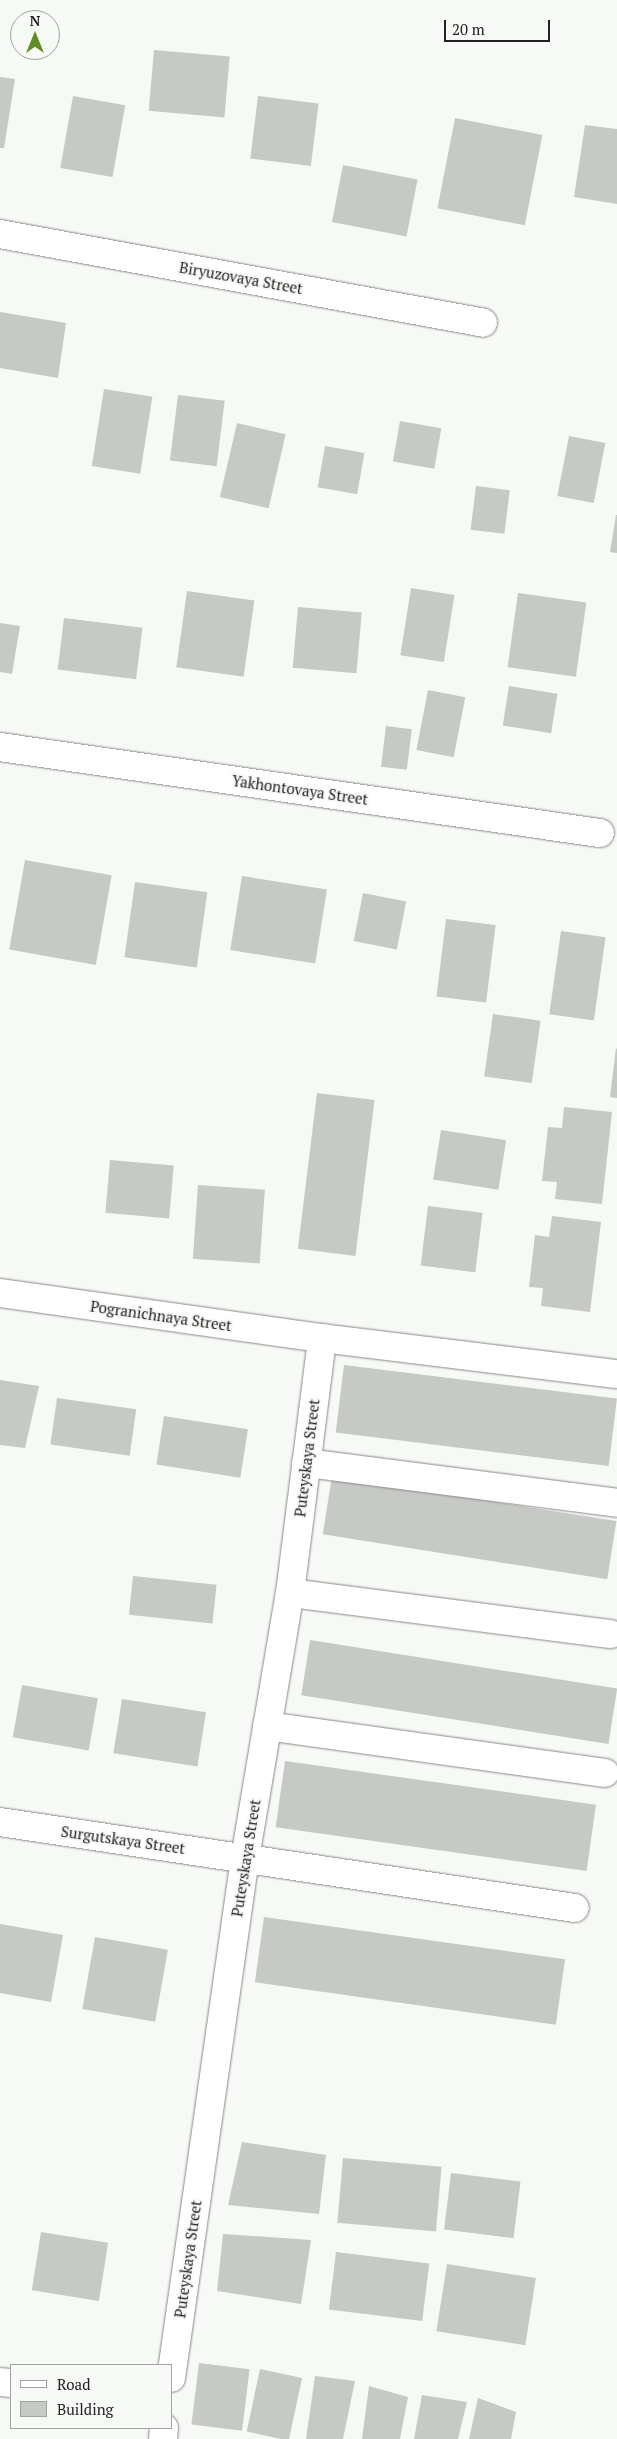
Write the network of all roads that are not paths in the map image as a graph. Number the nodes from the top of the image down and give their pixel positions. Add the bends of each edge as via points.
1 (0, 234) edge
2 (482, 323) dead end
3 (0, 747) edge
4 (600, 833) dead end
5 (0, 1293) edge
6 (322, 1338) junction
7 (617, 1374) edge
8 (306, 1463) junction
9 (617, 1503) edge
10 (290, 1593) junction
11 (610, 1634) dead end
12 (267, 1726) junction
13 (605, 1773) dead end
14 (0, 1822) edge
15 (245, 1858) junction
16 (575, 1908) dead end
17 (172, 2371) edge

1 - 2 street, Biryuzovaya Street
3 - 4 street, Yakhontovaya Street
5 - 6 street, Pogranichnaya Street
6 - 7 street, Pogranichnaya Street
6 - 8 street, Puteyskaya Street
8 - 9 street
8 - 10 street, Puteyskaya Street
10 - 11 street
10 - 12 street, Puteyskaya Street
12 - 13 street
12 - 15 street, Puteyskaya Street
14 - 15 street, Surgutskaya Street
15 - 16 street, Surgutskaya Street
15 - 17 street, Puteyskaya Street

